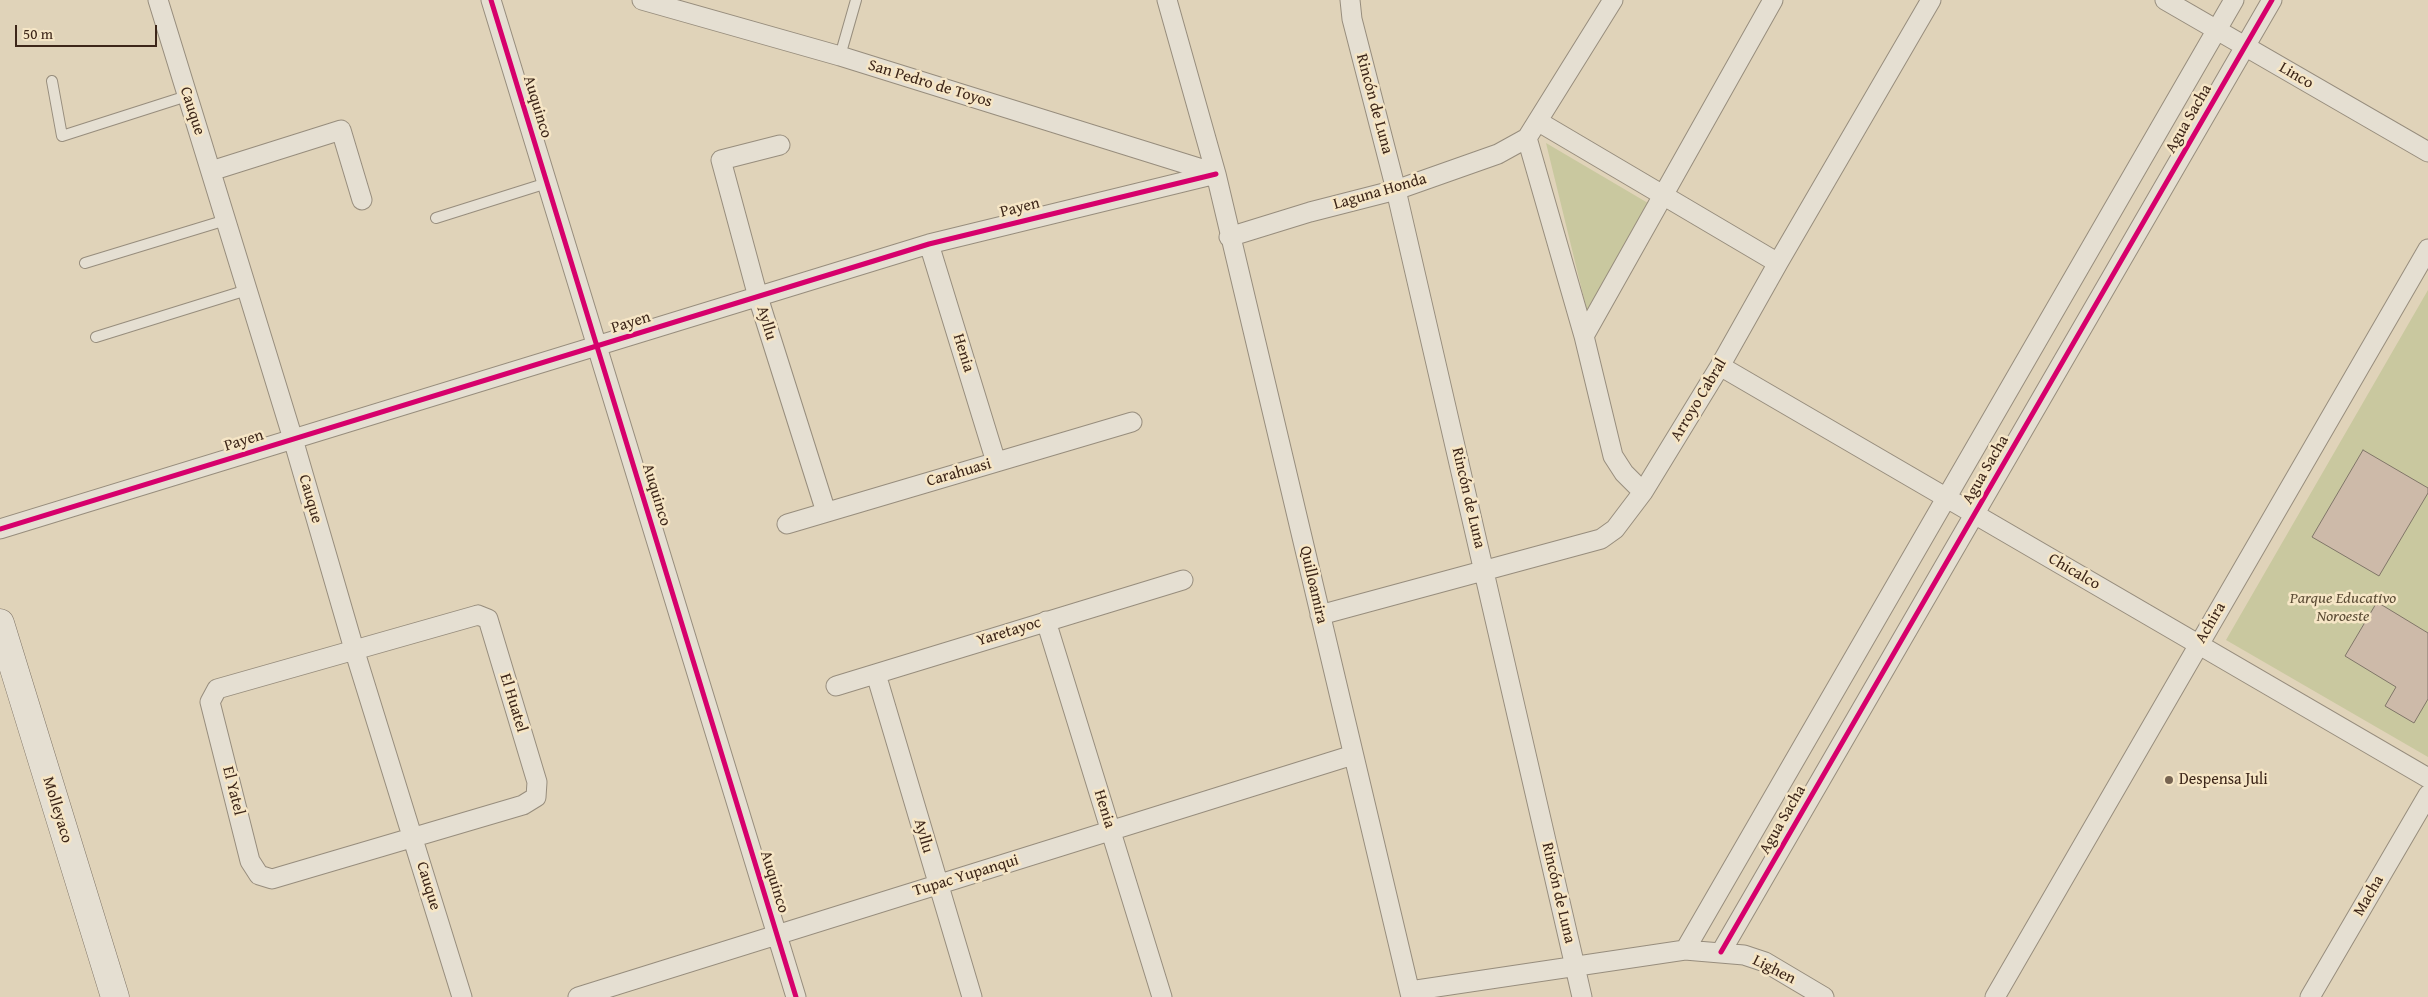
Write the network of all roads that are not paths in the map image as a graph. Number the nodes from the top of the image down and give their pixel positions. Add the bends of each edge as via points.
1 (158, 0) edge
2 (491, 0) edge
3 (642, 0) edge
4 (856, 0) edge
5 (1167, 0) edge
6 (1350, 0) edge
7 (1613, 0) edge
8 (1772, 0) edge
9 (1931, 0) edge
10 (2165, 0) edge
11 (2234, 0) edge
12 (2272, 0) edge
13 (664, 3) edge
14 (2216, 30) junction
15 (2245, 46) junction
16 (840, 56) junction
17 (52, 81) dead end
18 (187, 96) junction
19 (1539, 122) junction
20 (1527, 138) junction
21 (780, 145) dead end
22 (2428, 152) edge
23 (211, 170) junction
24 (1216, 174) junction
25 (547, 183) junction
26 (1396, 190) junction
27 (1662, 195) junction
28 (362, 200) dead end
29 (436, 218) dead end
30 (226, 220) junction
31 (1229, 237) junction
32 (929, 244) junction
33 (2428, 249) edge
34 (85, 263) dead end
35 (1778, 263) junction
36 (248, 290) junction
37 (758, 296) junction
38 (1584, 336) junction
39 (96, 337) dead end
40 (598, 346) junction
41 (1720, 366) junction
42 (1132, 422) dead end
43 (293, 439) junction
44 (996, 462) junction
45 (1643, 492) junction
46 (1946, 497) junction
47 (826, 512) junction
48 (1974, 514) junction
49 (787, 524) dead end
50 (0, 529) edge
51 (1484, 571) junction
52 (1183, 580) dead end
53 (1320, 615) junction
54 (1046, 621) junction
55 (0, 623) edge
56 (2198, 644) junction
57 (354, 649) junction
58 (876, 674) junction
59 (836, 686) dead end
60 (1353, 755) junction
61 (2428, 778) edge
62 (2428, 795) edge
63 (1110, 830) junction
64 (414, 838) junction
65 (937, 885) junction
66 (777, 935) junction
67 (1685, 950) junction
68 (1721, 952) junction
69 (1576, 968) junction
70 (1410, 994) edge
71 (115, 997) edge
72 (462, 997) edge
73 (578, 997) edge
74 (796, 997) edge
75 (972, 997) edge
76 (1162, 997) edge
77 (1582, 997) edge
78 (1824, 997) edge
79 (1995, 997) edge
80 (2310, 997) edge

1 - 18 street, Cauque
2 - 25 street, Auquinco
3 - 13 street, San Pedro de Toyos
4 - 16 lane
5 - 24 street, Quilloamira
6 - 26 street, Rincón de Luna via 1352,19
7 - 19 street
8 - 27 street
9 - 35 street, Arroyo Cabral
10 - 14 street, Linco
11 - 14 street, Agua Sacha
12 - 15 street, Agua Sacha
13 - 16 street, San Pedro de Toyos
14 - 15 street, Linco
14 - 46 street, Agua Sacha
15 - 22 street, Linco
15 - 48 street, Agua Sacha
16 - 24 street, San Pedro de Toyos
17 - 18 lane via 62,136
18 - 23 street, Cauque
19 - 20 street
19 - 27 street
20 - 26 street, Laguna Honda via 1498,154
20 - 38 street
21 - 37 street, Ayllu via 721,160
23 - 28 street via 341,130
23 - 30 street, Cauque
24 - 31 street, Quilloamira
24 - 32 street, Payen
25 - 29 lane
25 - 40 street, Auquinco
26 - 31 street, Laguna Honda
26 - 51 street, Rincón de Luna
27 - 35 street
27 - 38 street
30 - 34 lane
30 - 36 street, Cauque
31 - 53 street, Quilloamira
32 - 37 street, Payen
32 - 44 street, Henia
33 - 56 street, Achira
35 - 41 street, Arroyo Cabral
36 - 39 lane
36 - 43 street, Cauque
37 - 40 street, Payen
37 - 47 street, Ayllu
38 - 45 street via 1613,456
40 - 43 street, Payen
40 - 66 street, Auquinco
41 - 45 street, Arroyo Cabral
41 - 46 street, Chicalco
42 - 44 street, Carahuasi
43 - 50 street, Payen
43 - 57 street, Cauque
44 - 47 street, Carahuasi
45 - 51 street, Arroyo Cabral via 1624,520 1601,538
46 - 48 street, Chicalco
46 - 67 street, Agua Sacha
47 - 49 street, Carahuasi
48 - 56 street, Chicalco
48 - 68 street, Agua Sacha
51 - 53 street, Arroyo Cabral
51 - 69 street, Rincón de Luna
52 - 54 street, Yaretayoc
53 - 60 street, Quilloamira
54 - 58 street, Yaretayoc
54 - 63 street, Henia
55 - 71 main road, Molleyaco
56 - 61 street, Chicalco
56 - 79 street, Achira
57 - 64 street, Cauque
57 - 64 street, El Huatel via 478,614 488,619 537,782 536,797 523,805
57 - 64 street, El Yatel via 217,689 210,702 250,862 259,874 272,879
58 - 59 street, Yaretayoc
58 - 65 street, Ayllu
60 - 63 street, Tupac Yupanqui
60 - 70 street, Quilloamira
62 - 80 street, Macha
63 - 65 street, Tupac Yupanqui
63 - 76 street, Henia
64 - 72 street, Cauque
65 - 66 street, Tupac Yupanqui
65 - 75 street, Ayllu
66 - 73 street, Tupac Yupanqui
66 - 74 street, Auquinco
67 - 68 street
67 - 69 street
68 - 78 street, Lighen via 1765,962
69 - 70 street
69 - 77 street, Rincón de Luna

